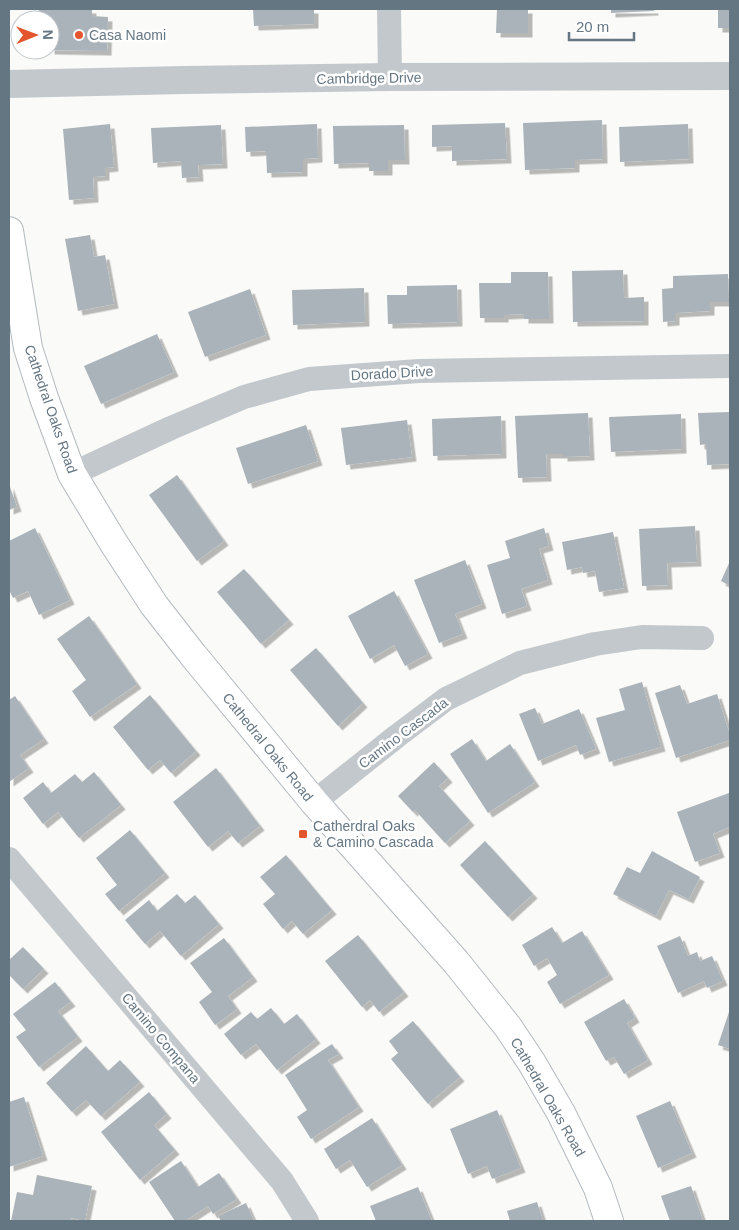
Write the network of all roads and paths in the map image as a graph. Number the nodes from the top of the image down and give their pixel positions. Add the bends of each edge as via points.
1 (389, 9) edge
2 (730, 76) edge
3 (390, 78) junction
4 (9, 84) edge
5 (9, 231) edge
6 (730, 366) edge
7 (72, 474) junction
8 (702, 638) dead end
9 (314, 802) junction
10 (9, 859) edge
11 (308, 1221) edge
12 (608, 1221) edge

1 - 3 street
2 - 3 street, Cambridge Drive
3 - 4 street, Cambridge Drive
5 - 7 main road, Cathedral Oaks Road via 28,348
6 - 7 street, Dorado Drive via 419,371 309,379 244,397
7 - 9 main road, Cathedral Oaks Road via 154,605
8 - 9 street, Camino Cascada via 642,637 595,644 520,663 446,699
9 - 12 main road, Cathedral Oaks Road via 456,962 508,1027 560,1113 598,1188
10 - 11 street, Camino Compana via 282,1181

